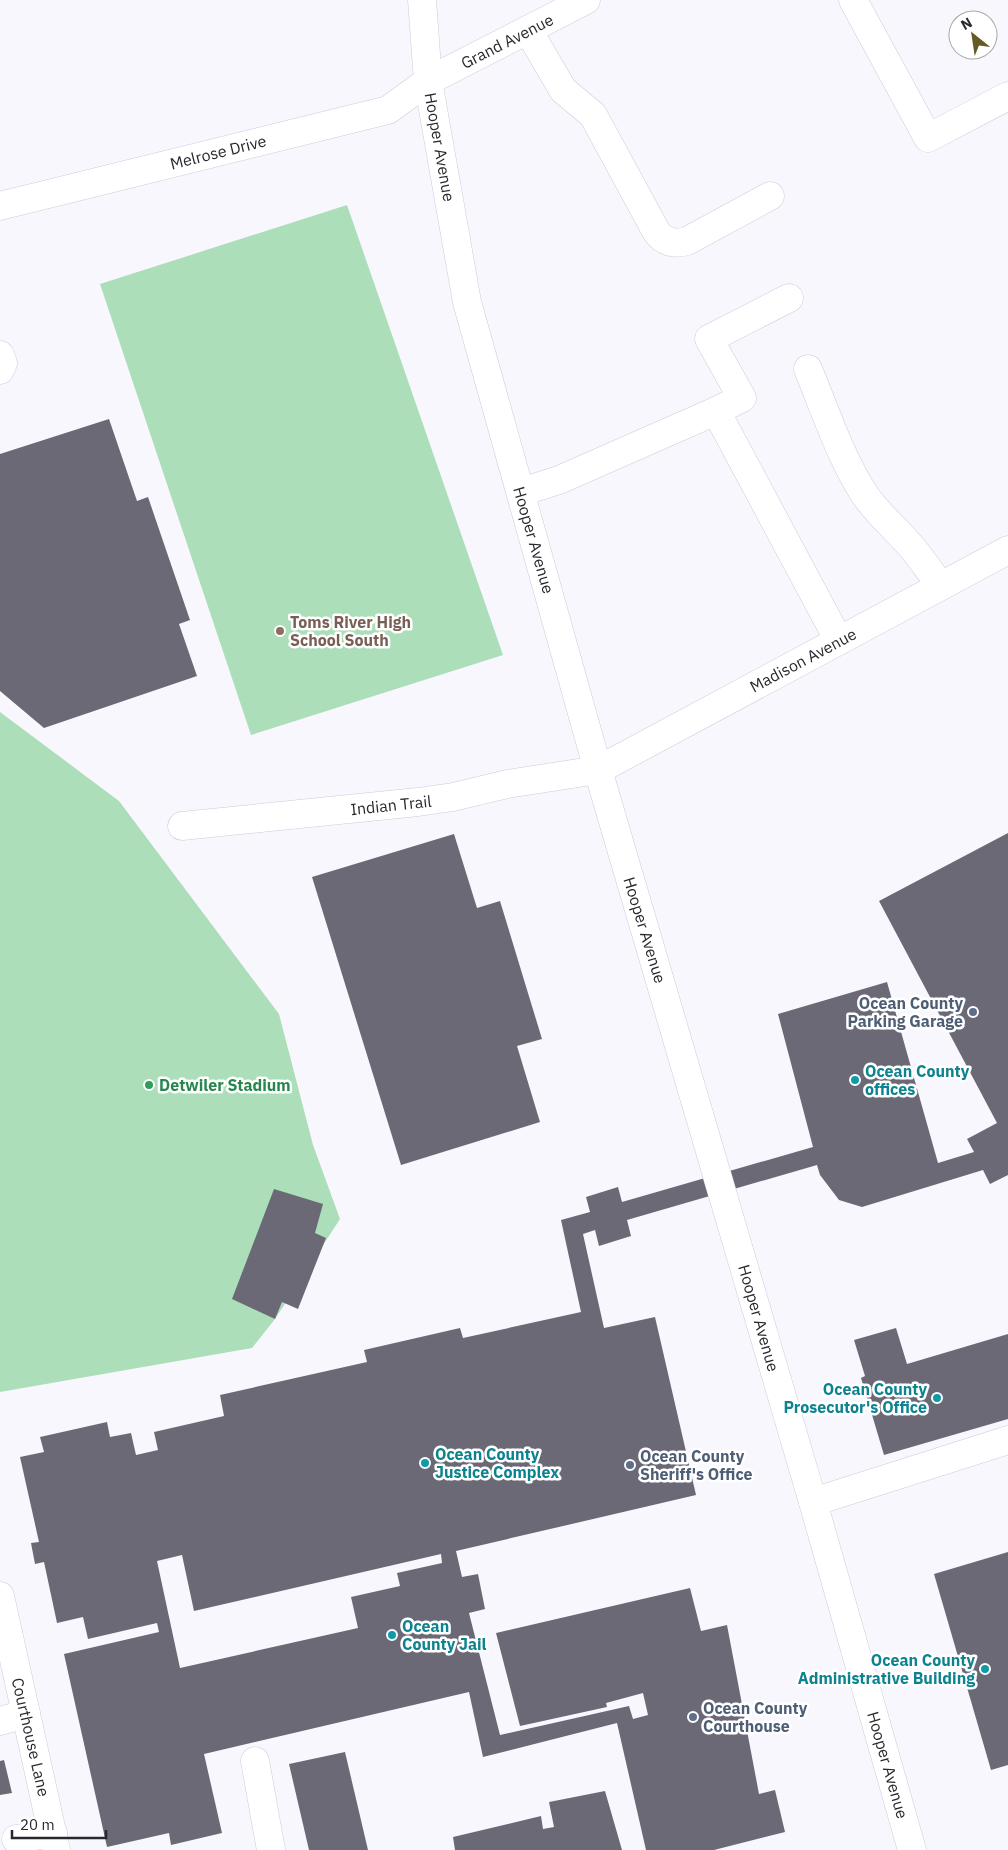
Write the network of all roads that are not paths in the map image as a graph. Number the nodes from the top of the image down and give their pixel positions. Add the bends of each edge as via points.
1 (422, 0) edge
2 (586, 0) edge
3 (853, 0) edge
4 (528, 30) junction
5 (428, 81) junction
6 (1008, 96) edge
7 (770, 196) dead end
8 (0, 206) edge
9 (789, 298) dead end
10 (0, 355) edge
11 (808, 369) dead end
12 (0, 370) edge
13 (716, 411) junction
14 (521, 492) junction
15 (1008, 550) edge
16 (941, 586) junction
17 (839, 641) junction
18 (598, 770) junction
19 (182, 826) dead end
20 (1008, 1440) edge
21 (813, 1502) junction
22 (0, 1596) edge
23 (26, 1714) junction
24 (0, 1720) edge
25 (255, 1761) dead end
26 (16, 1839) dead end
27 (54, 1842) edge
28 (271, 1850) edge
29 (912, 1850) edge

1 - 5 main road, Hooper Avenue
2 - 4 main road, Grand Avenue
3 - 6 main road via 928,138
4 - 5 main road, Grand Avenue
4 - 7 main road via 563,90 593,115 663,239 674,243 687,240
5 - 8 main road, Melrose Drive via 388,110
5 - 14 main road, Hooper Avenue via 467,302
9 - 13 main road via 709,339 742,398
10 - 12 main road via 3,363
11 - 16 main road via 860,488 875,509 910,544
13 - 14 main road via 559,480
13 - 17 main road
14 - 18 main road, Hooper Avenue
15 - 16 main road, Madison Avenue
16 - 17 main road, Madison Avenue
17 - 18 main road, Madison Avenue
18 - 19 main road, Indian Trail via 418,802
18 - 21 main road, Hooper Avenue
20 - 21 main road
21 - 29 main road, Hooper Avenue
22 - 23 main road, Courthouse Lane
23 - 24 main road
23 - 27 main road, Courthouse Lane
25 - 28 main road
26 - 27 main road

